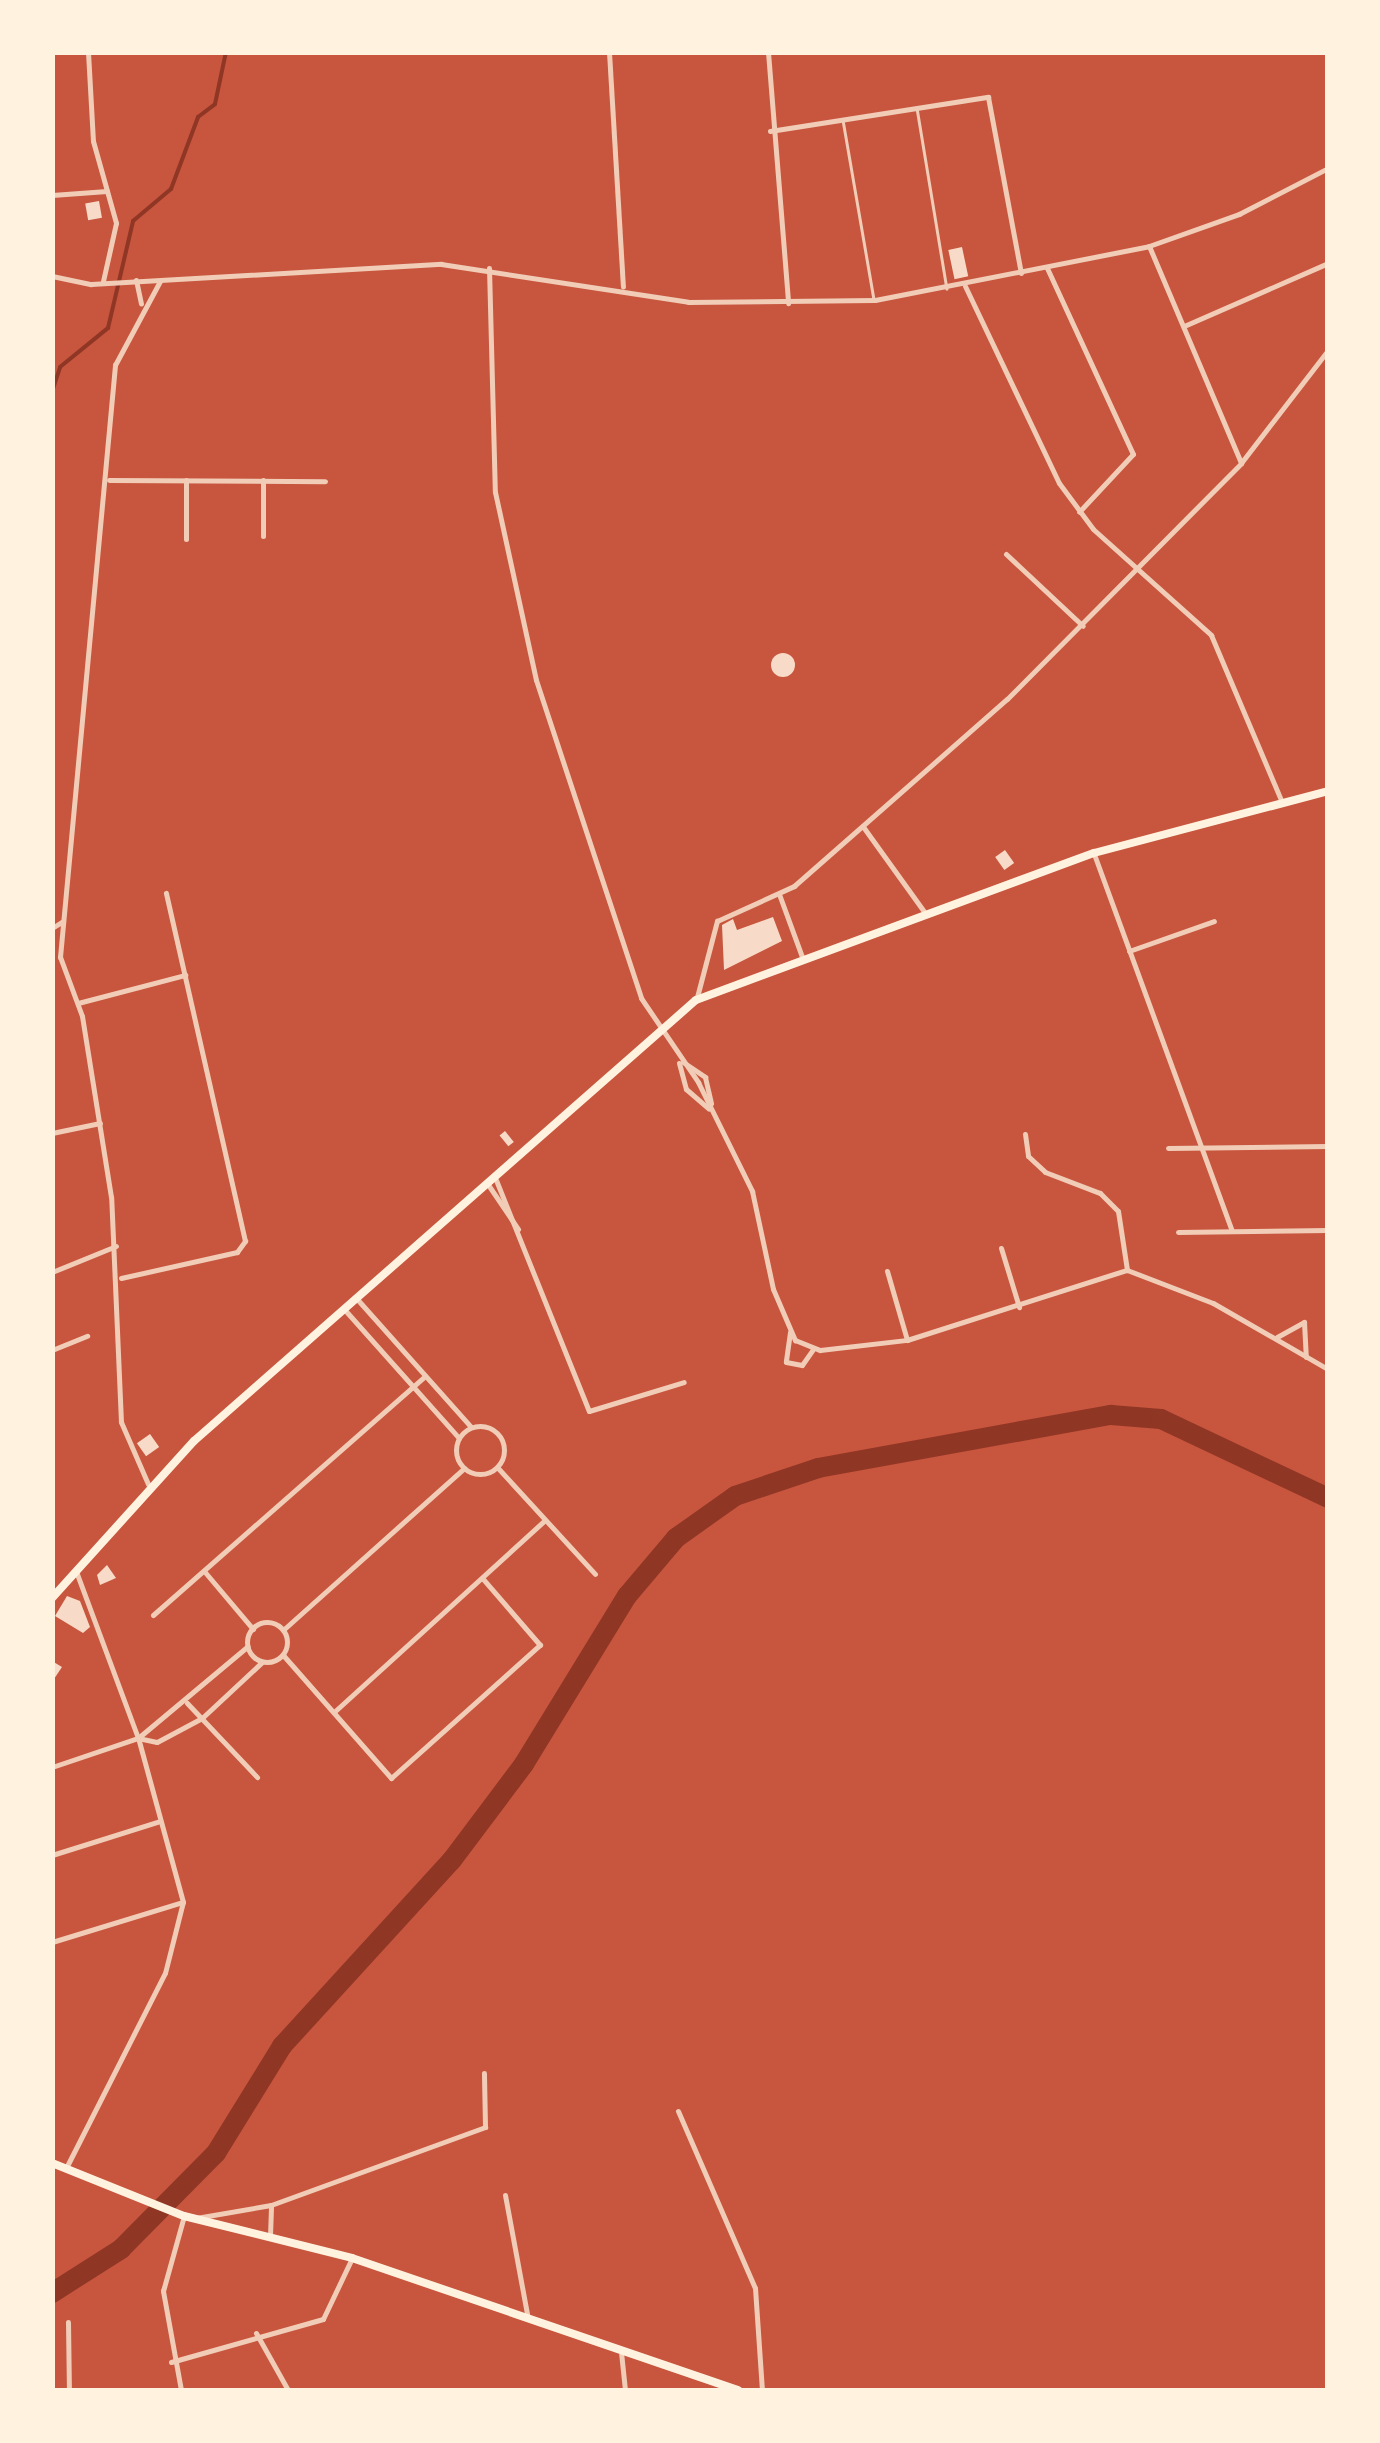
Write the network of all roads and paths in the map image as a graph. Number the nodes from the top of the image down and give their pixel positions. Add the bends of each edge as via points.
1 (88, 52) edge
2 (610, 52) edge
3 (768, 52) edge
4 (917, 106) junction
5 (842, 120) junction
6 (770, 131) junction
7 (1328, 168) edge
8 (108, 191) junction
9 (52, 195) edge
10 (1149, 246) junction
11 (1328, 263) edge
12 (488, 268) junction
13 (1047, 268) junction
14 (1021, 274) junction
15 (52, 276) edge
16 (162, 279) junction
17 (132, 280) junction
18 (103, 281) junction
19 (965, 286) junction
20 (623, 287) junction
21 (947, 289) junction
22 (874, 300) junction
23 (142, 303) junction
24 (788, 304) junction
25 (1183, 326) junction
26 (1328, 350) edge
27 (1241, 463) junction
28 (109, 480) junction
29 (186, 480) junction
30 (263, 480) junction
31 (325, 481) dead end
32 (1079, 512) junction
33 (263, 536) dead end
34 (186, 538) dead end
35 (1006, 554) dead end
36 (1143, 569) junction
37 (1082, 626) junction
38 (1328, 791) edge
39 (1282, 802) junction
40 (864, 828) junction
41 (1094, 853) junction
42 (166, 893) dead end
43 (778, 894) junction
44 (925, 913) junction
45 (65, 919) junction
46 (1214, 921) dead end
47 (52, 928) edge
48 (52, 950) edge
49 (1129, 951) junction
50 (60, 957) junction
51 (802, 957) junction
52 (185, 975) junction
53 (696, 1000) junction
54 (78, 1003) junction
55 (657, 1026) junction
56 (678, 1059) junction
57 (712, 1111) junction
58 (100, 1123) junction
59 (52, 1134) edge
60 (1025, 1134) dead end
61 (1328, 1146) edge
62 (1168, 1148) dead end
63 (1196, 1148) junction
64 (493, 1183) junction
65 (1328, 1230) edge
66 (1232, 1231) junction
67 (1178, 1232) dead end
68 (116, 1246) junction
69 (1001, 1248) dead end
70 (1127, 1270) junction
71 (887, 1271) dead end
72 (52, 1272) edge
73 (121, 1278) junction
74 (356, 1298) junction
75 (1020, 1307) junction
76 (344, 1309) junction
77 (790, 1332) junction
78 (87, 1336) dead end
79 (1276, 1338) junction
80 (908, 1340) junction
81 (813, 1349) junction
82 (52, 1350) edge
83 (1306, 1357) junction
84 (1328, 1369) edge
85 (425, 1376) junction
86 (684, 1382) dead end
87 (413, 1386) junction
88 (472, 1427) junction
89 (459, 1438) junction
90 (497, 1467) junction
91 (464, 1468) junction
92 (148, 1484) junction
93 (544, 1521) junction
94 (74, 1568) junction
95 (204, 1571) junction
96 (596, 1574) dead end
97 (483, 1579) junction
98 (52, 1598) edge
99 (154, 1615) dead end
100 (253, 1629) junction
101 (283, 1630) junction
102 (248, 1646) junction
103 (283, 1655) junction
104 (262, 1662) junction
105 (187, 1704) junction
106 (334, 1712) junction
107 (202, 1718) junction
108 (138, 1738) junction
109 (52, 1767) edge
110 (258, 1778) dead end
111 (160, 1821) junction
112 (52, 1855) edge
113 (183, 1902) junction
114 (52, 1942) edge
115 (484, 2074) dead end
116 (678, 2111) dead end
117 (52, 2162) edge
118 (67, 2166) junction
119 (505, 2194) dead end
120 (271, 2206) junction
121 (184, 2215) junction
122 (270, 2236) junction
123 (352, 2258) junction
124 (527, 2314) junction
125 (68, 2322) dead end
126 (256, 2333) junction
127 (621, 2348) junction
128 (171, 2362) junction
129 (624, 2389) edge
130 (69, 2390) edge
131 (181, 2390) edge
132 (288, 2390) edge
133 (616, 2390) edge
134 (738, 2390) edge
135 (762, 2390) edge

1 - 8 street via 92,141
2 - 20 street
3 - 6 street
4 - 5 street
4 - 14 street via 988,98
4 - 21 lane
5 - 6 street
5 - 22 lane
6 - 24 street
7 - 10 street via 1239,214
8 - 9 street
8 - 18 street via 115,247
10 - 13 street
10 - 25 street
11 - 25 street
12 - 16 street via 343,264
12 - 20 street
12 - 55 street via 491,443 512,585 567,776
13 - 14 street
13 - 32 street via 1134,454
14 - 19 street
15 - 18 street
16 - 17 street
16 - 23 street
17 - 18 street
17 - 23 street
19 - 21 street
19 - 32 street via 1025,426
20 - 24 street via 688,302
21 - 22 street
22 - 24 street
23 - 28 street via 115,365
25 - 27 street
26 - 27 street
27 - 36 street
28 - 29 street
28 - 45 street
29 - 30 street
29 - 34 street
30 - 31 street
30 - 33 street
32 - 36 street
35 - 37 street
36 - 37 street
36 - 39 street via 1211,635
37 - 40 street
38 - 39 main road
39 - 41 main road
40 - 43 street
40 - 44 street
41 - 44 main road
41 - 49 street
42 - 52 street
43 - 51 street
43 - 53 street via 717,921
44 - 51 main road
45 - 47 street
45 - 50 street
46 - 49 street
48 - 50 street
49 - 63 street
50 - 54 street
51 - 53 main road
52 - 54 street
52 - 73 street via 245,1242 237,1252
53 - 55 main road
54 - 58 street
55 - 56 street
55 - 64 main road
56 - 57 street
56 - 57 street via 686,1090
57 - 77 street via 762,1220
58 - 59 street
58 - 68 street
60 - 70 street via 1028,1156 1045,1172 1100,1192 1118,1212
61 - 63 street
62 - 63 street
63 - 66 street
64 - 74 main road
64 - 86 street via 520,1231 589,1411
65 - 66 street
66 - 67 street
68 - 72 street
68 - 73 street
69 - 75 street
70 - 75 street
70 - 79 street
71 - 80 street
73 - 92 street via 121,1422
74 - 76 main road
74 - 85 street
75 - 80 street
76 - 87 street
76 - 92 main road
77 - 81 street
77 - 81 street via 786,1362 802,1365
78 - 82 street
79 - 83 street
79 - 83 street via 1304,1322
80 - 81 street
83 - 84 street
85 - 87 street
85 - 88 street
87 - 89 street
87 - 95 street
88 - 89 street
88 - 90 street via 498,1434
89 - 91 street
90 - 91 street
90 - 93 street
91 - 101 street
92 - 94 main road
93 - 96 street
93 - 97 street
94 - 98 main road
94 - 108 street
95 - 99 street
95 - 100 street
97 - 106 street
97 - 106 street via 540,1646 391,1778
100 - 101 street
100 - 102 street
101 - 103 street
102 - 104 street
102 - 105 street
103 - 104 street
103 - 106 street
104 - 107 street
105 - 107 street
105 - 108 street
107 - 108 street via 158,1742
107 - 110 street
108 - 109 street
108 - 111 street
111 - 112 street
111 - 113 street
113 - 114 street
113 - 118 street via 165,1973
115 - 120 street via 485,2127
116 - 135 street via 755,2288
117 - 118 main road
118 - 121 main road
119 - 124 street
120 - 121 street
120 - 122 street
121 - 122 main road
121 - 128 street via 162,2291
122 - 123 main road
123 - 124 main road
123 - 126 street via 323,2319
124 - 127 main road
125 - 130 street
126 - 128 street
126 - 132 street
127 - 129 street
127 - 134 main road
128 - 131 street
129 - 133 street

